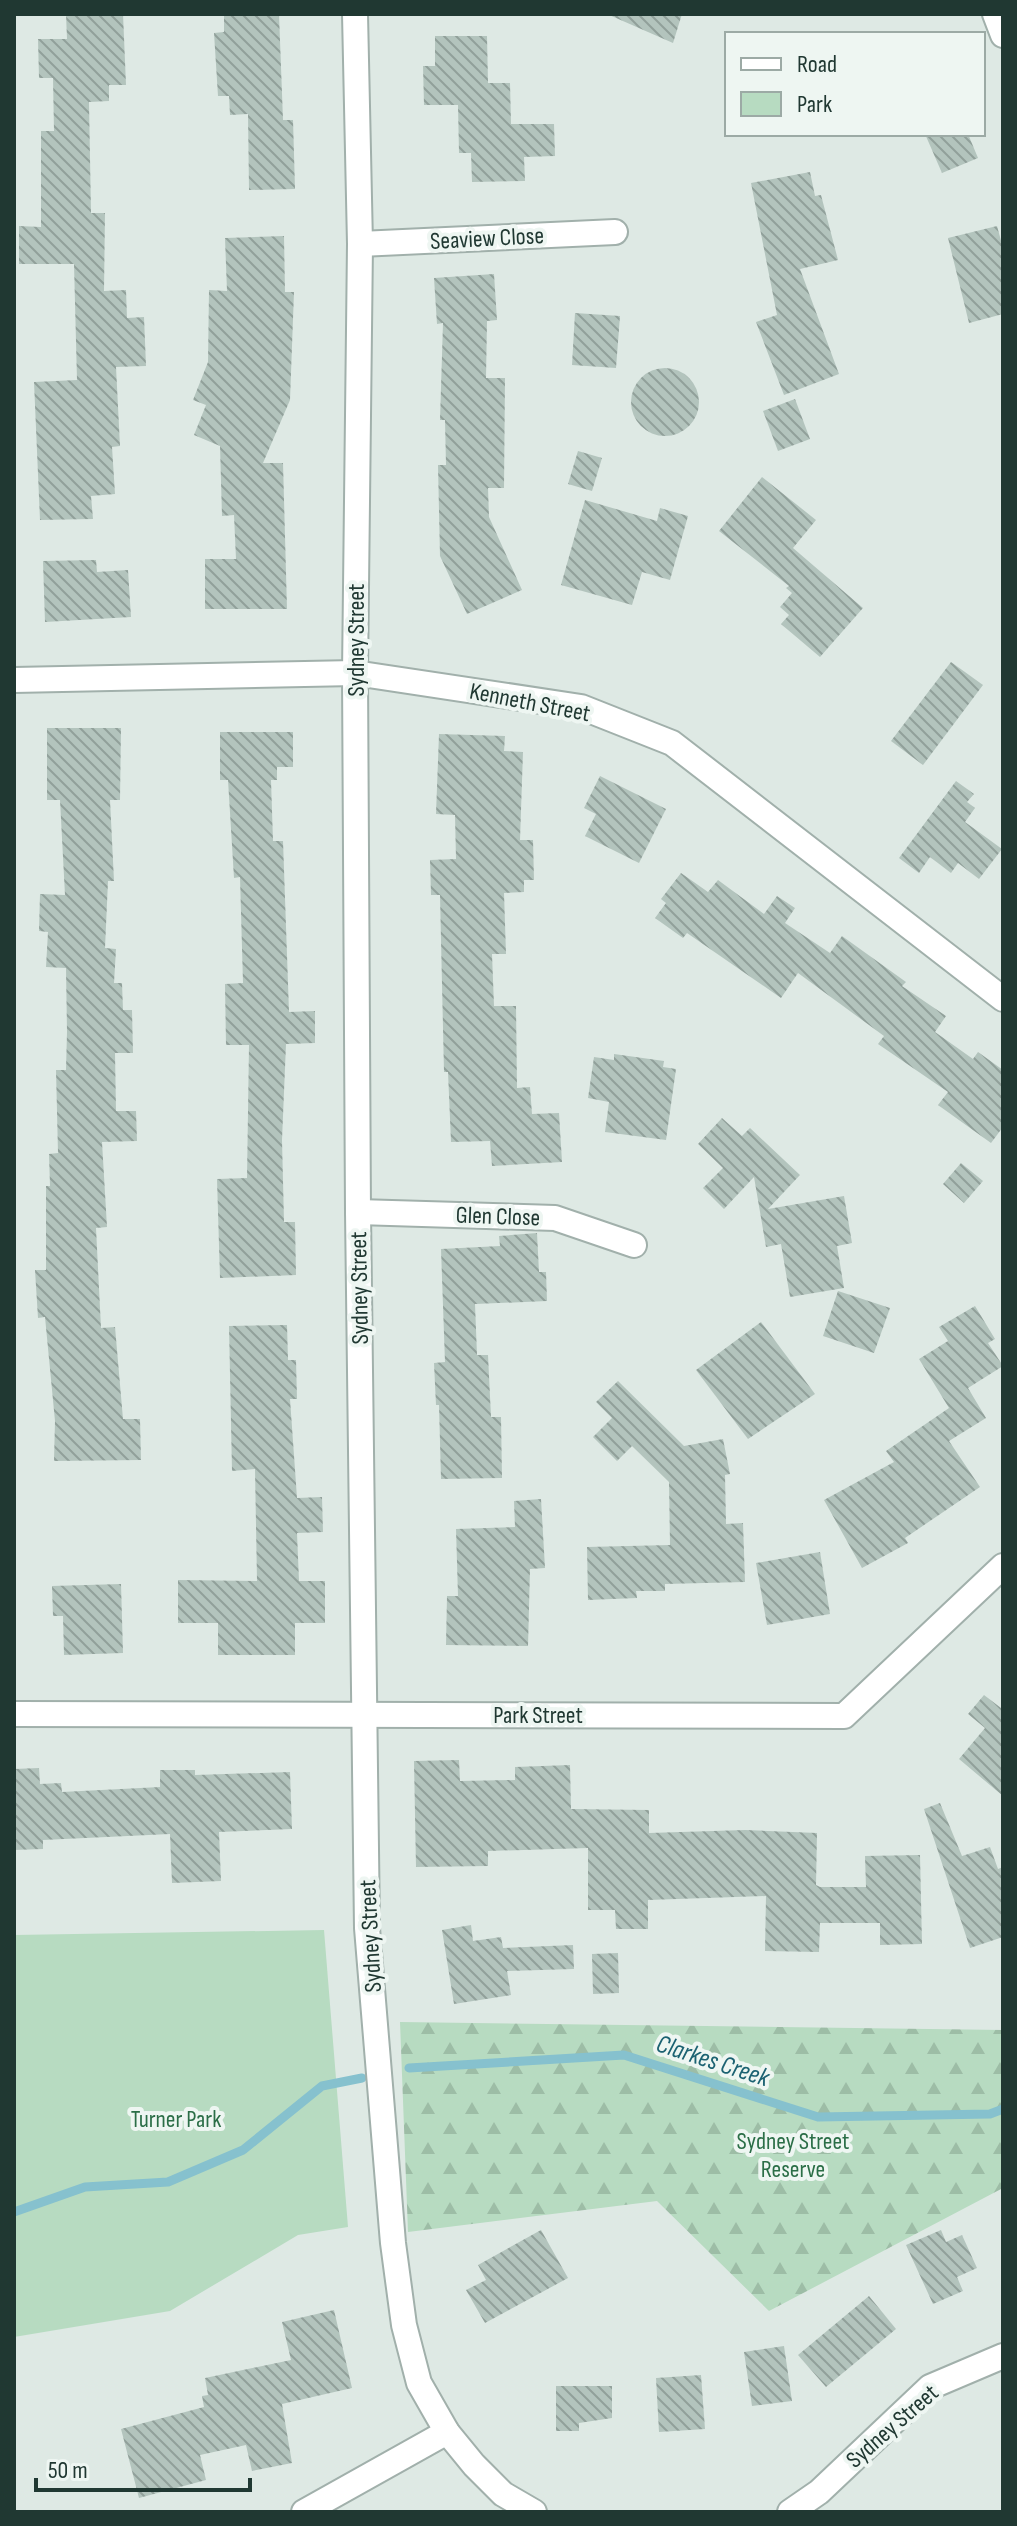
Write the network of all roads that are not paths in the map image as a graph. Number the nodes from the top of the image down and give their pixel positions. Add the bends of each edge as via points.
1 (355, 14) edge
2 (995, 14) edge
3 (1003, 35) edge
4 (615, 232) dead end
5 (360, 244) junction
6 (355, 673) junction
7 (14, 680) edge
8 (1003, 999) edge
9 (358, 1212) junction
10 (634, 1245) dead end
11 (1003, 1566) edge
12 (14, 1714) edge
13 (363, 1714) junction
14 (1003, 2356) edge
15 (447, 2432) junction
16 (304, 2512) edge
17 (534, 2512) edge
18 (790, 2512) edge

1 - 5 street, Sydney Street
2 - 3 street
4 - 5 street, Seaview Close
5 - 6 street, Sydney Street
6 - 7 street, Kenneth Street
6 - 8 street, Kenneth Street via 581,707 672,743
6 - 9 street, Sydney Street
9 - 10 street, Glen Close via 555,1218
9 - 13 street, Sydney Street
11 - 13 street, Park Street via 844,1716
12 - 13 street, Park Street
13 - 15 street, Sydney Street via 367,1928 393,2243 404,2325 419,2383
14 - 18 street, Sydney Street via 930,2387 819,2492
15 - 16 street
15 - 17 street, Sydney Street via 503,2494

